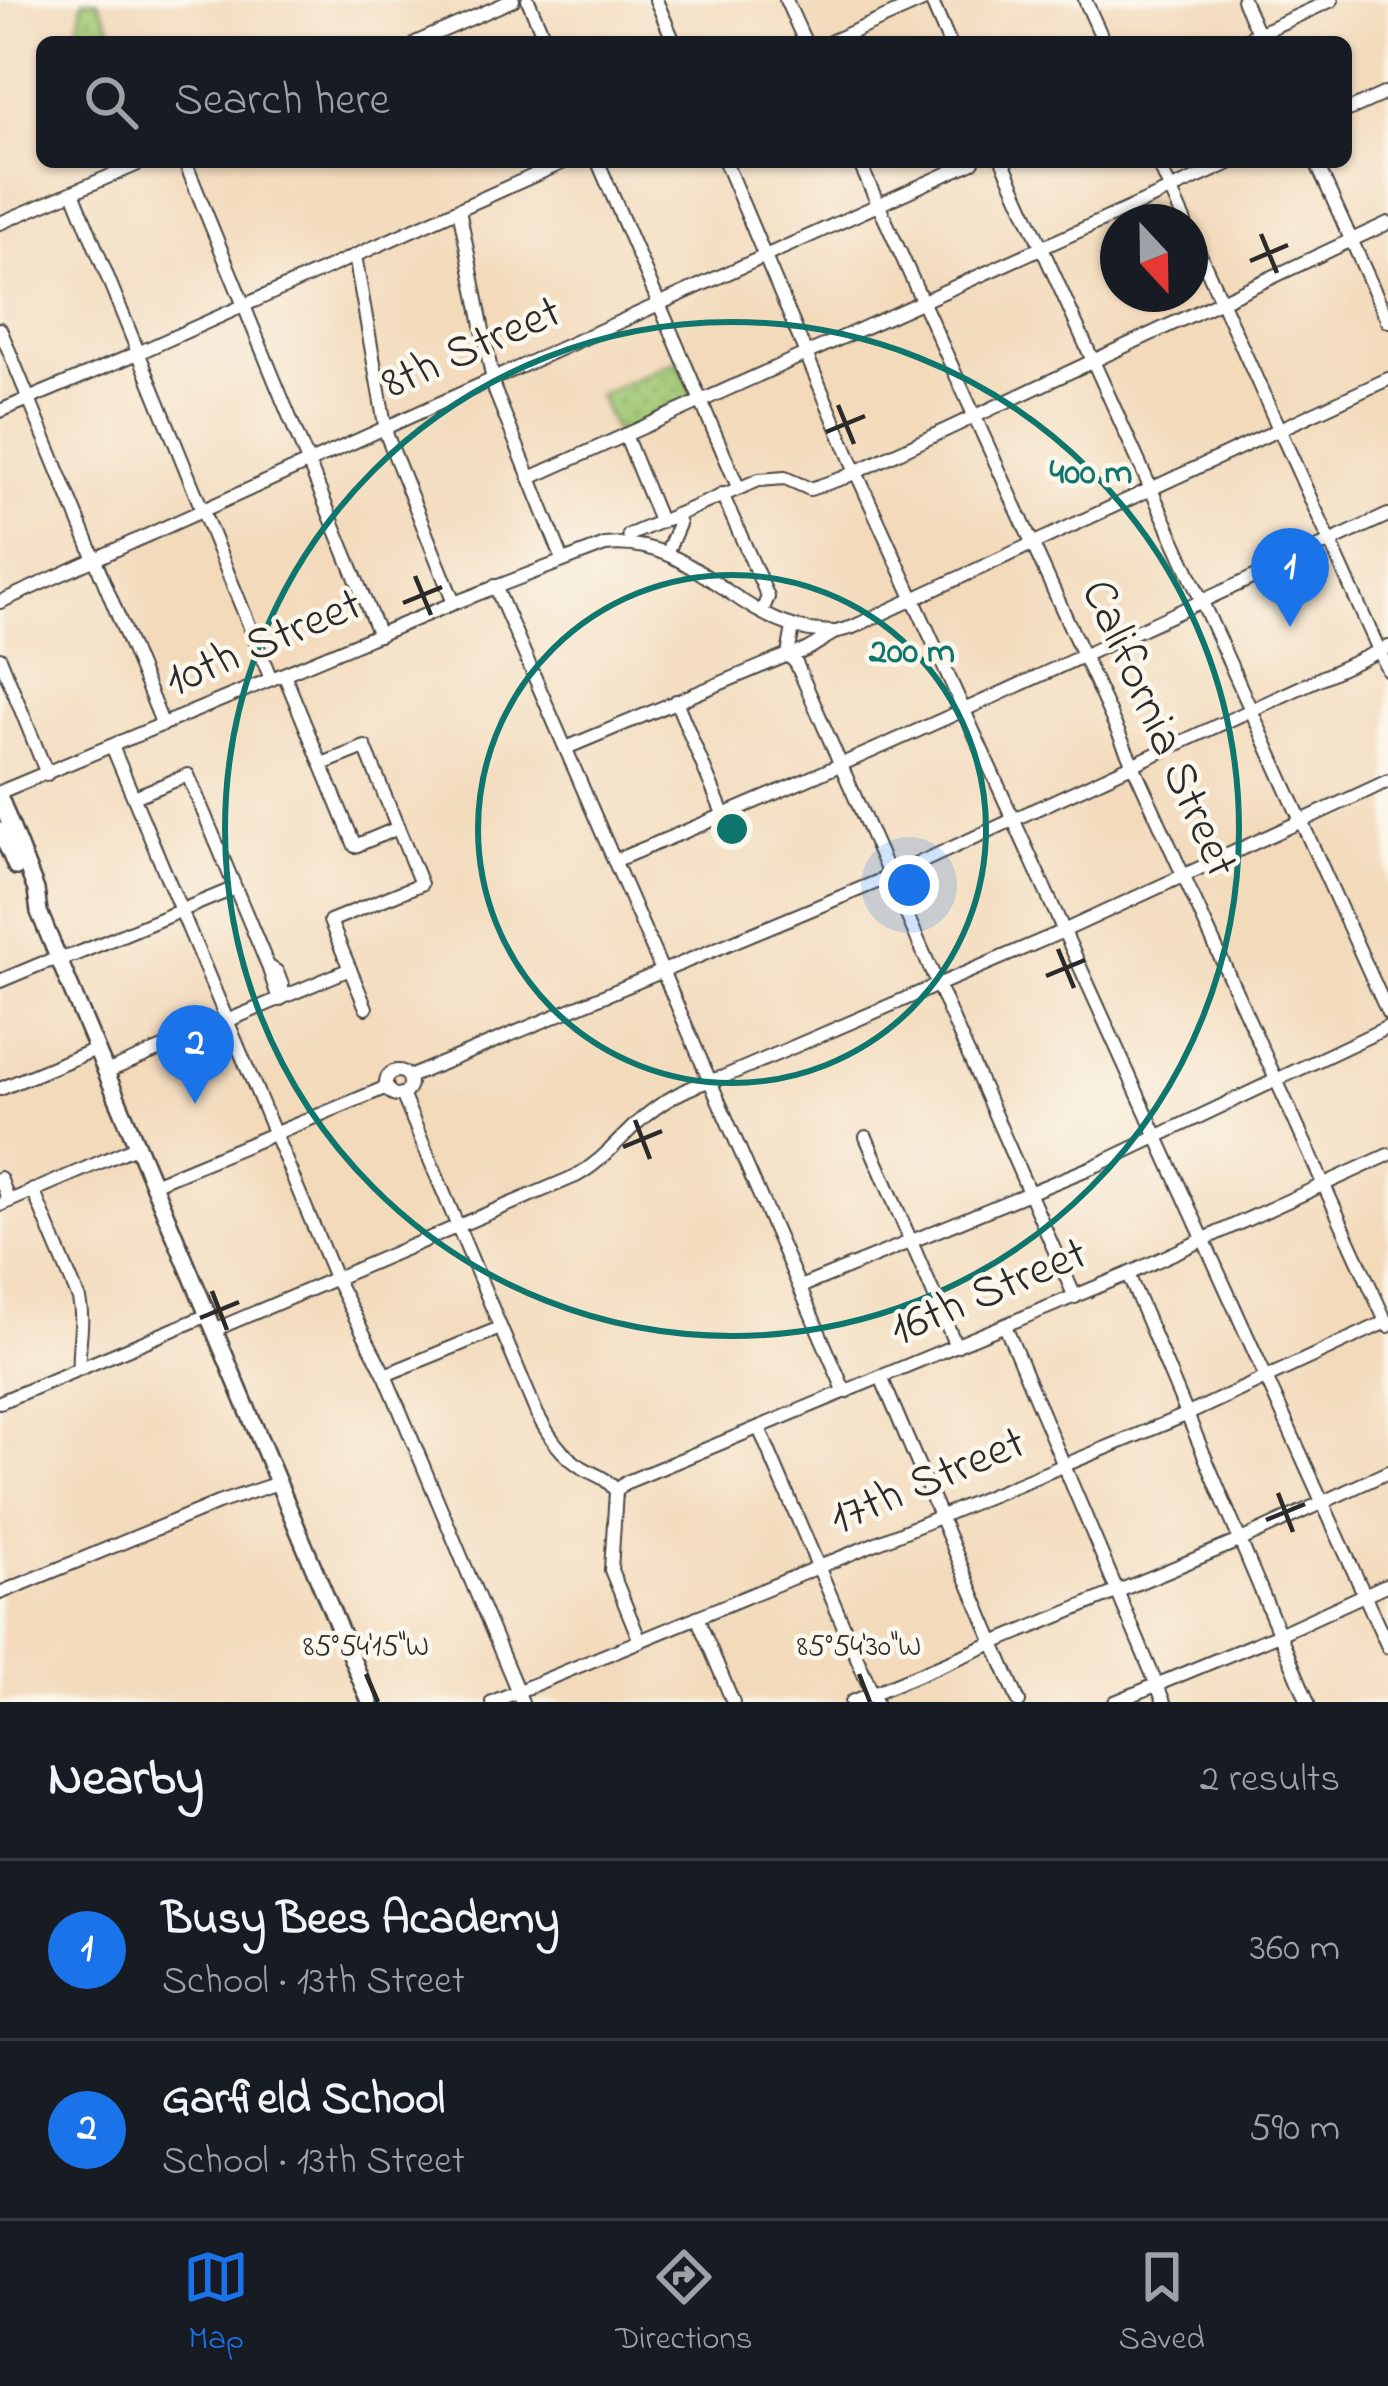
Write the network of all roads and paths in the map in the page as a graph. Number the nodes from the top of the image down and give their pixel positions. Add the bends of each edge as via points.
1 (513, 0) edge
2 (528, 0) edge
3 (656, 0) edge
4 (786, 0) edge
5 (928, 0) edge
6 (1084, 0) edge
7 (1243, 0) edge
8 (1332, 0) edge
9 (431, 36) edge
10 (543, 36) edge
11 (671, 36) edge
12 (802, 36) edge
13 (844, 36) edge
14 (946, 36) edge
15 (1100, 36) edge
16 (1259, 36) edge
17 (1264, 36) edge
18 (1388, 92) edge
19 (1352, 108) edge
20 (129, 168) edge
21 (187, 168) edge
22 (551, 168) edge
23 (601, 168) edge
24 (728, 168) edge
25 (862, 168) edge
26 (960, 168) edge
27 (1006, 168) edge
28 (1161, 168) edge
29 (1219, 168) edge
30 (1319, 168) edge
31 (1170, 190) junction
32 (73, 192) junction
33 (1177, 204) edge
34 (879, 205) junction
35 (459, 209) junction
36 (0, 223) edge
37 (1388, 223) edge
38 (1352, 240) junction
39 (1041, 247) junction
40 (355, 256) junction
41 (766, 256) junction
42 (1208, 270) edge
43 (923, 300) junction
44 (1222, 300) junction
45 (659, 304) junction
46 (244, 305) junction
47 (1388, 321) edge
48 (0, 328) edge
49 (138, 352) junction
50 (806, 354) junction
51 (1093, 360) junction
52 (494, 379) junction
53 (1388, 379) edge
54 (29, 399) junction
55 (700, 400) junction
56 (0, 411) edge
57 (976, 415) junction
58 (385, 428) junction
59 (1280, 429) junction
60 (625, 435) junction
61 (308, 462) junction
62 (856, 472) junction
63 (530, 478) junction
64 (738, 488) junction
65 (1151, 489) junction
66 (722, 494) junction
67 (202, 510) junction
68 (675, 514) junction
69 (1388, 515) edge
70 (661, 521) junction
71 (627, 539) junction
72 (1330, 542) junction
73 (1034, 543) junction
74 (667, 553) junction
75 (94, 559) junction
76 (562, 560) junction
77 (495, 586) junction
78 (914, 598) junction
79 (1202, 601) junction
80 (0, 602) edge
81 (454, 603) junction
82 (762, 611) junction
83 (793, 626) junction
84 (834, 632) junction
85 (379, 634) junction
86 (1384, 649) edge
87 (788, 655) junction
88 (1085, 656) junction
89 (0, 658) edge
90 (1388, 670) edge
91 (278, 676) junction
92 (676, 701) junction
93 (965, 710) junction
94 (1252, 711) junction
95 (163, 724) junction
96 (112, 746) junction
97 (566, 748) junction
98 (322, 764) junction
99 (1135, 764) junction
100 (842, 765) junction
101 (47, 774) junction
102 (1388, 781) edge
103 (0, 795) edge
104 (134, 797) junction
105 (724, 816) junction
106 (1014, 820) junction
107 (1301, 821) junction
108 (398, 828) junction
109 (0, 830) edge
110 (614, 861) junction
111 (1184, 874) junction
112 (890, 876) junction
113 (236, 888) junction
114 (35, 900) junction
115 (181, 911) junction
116 (1065, 930) junction
117 (59, 959) junction
118 (350, 969) junction
119 (662, 971) junction
120 (0, 981) edge
121 (938, 986) junction
122 (280, 999) junction
123 (366, 1008) dead end
124 (1388, 1013) edge
125 (227, 1022) junction
126 (1388, 1028) edge
127 (97, 1049) junction
128 (106, 1072) junction
129 (409, 1077) junction
130 (1278, 1080) junction
131 (709, 1081) junction
132 (387, 1087) junction
133 (0, 1089) edge
134 (402, 1094) junction
135 (274, 1133) junction
136 (866, 1137) dead end
137 (1158, 1137) junction
138 (137, 1147) junction
139 (1388, 1155) edge
140 (0, 1178) edge
141 (153, 1184) junction
142 (1324, 1184) junction
143 (33, 1190) junction
144 (1031, 1193) junction
145 (5, 1203) edge
146 (457, 1228) junction
147 (1204, 1239) junction
148 (912, 1242) junction
149 (1128, 1274) junction
150 (336, 1280) junction
151 (800, 1287) junction
152 (1076, 1297) junction
153 (211, 1323) junction
154 (1388, 1323) edge
155 (1005, 1325) junction
156 (500, 1328) junction
157 (956, 1346) junction
158 (79, 1369) junction
159 (385, 1375) junction
160 (881, 1377) junction
161 (1266, 1377) junction
162 (845, 1392) junction
163 (0, 1402) edge
164 (1188, 1414) junction
165 (759, 1428) junction
166 (1063, 1466) junction
167 (584, 1468) junction
168 (1388, 1472) edge
169 (645, 1475) junction
170 (278, 1483) junction
171 (616, 1490) junction
172 (1322, 1502) junction
173 (941, 1517) junction
174 (1241, 1540) junction
175 (819, 1567) junction
176 (1388, 1584) edge
177 (1116, 1592) junction
178 (0, 1593) edge
179 (1365, 1595) junction
180 (697, 1617) junction
181 (1279, 1634) junction
182 (640, 1641) junction
183 (994, 1643) junction
184 (1388, 1646) edge
185 (1156, 1684) junction
186 (520, 1697) edge
187 (874, 1698) edge
188 (370, 1702) edge
189 (492, 1702) edge
190 (733, 1702) edge
191 (852, 1702) edge
192 (1019, 1702) edge
193 (1115, 1702) edge
194 (1164, 1702) edge
195 (1308, 1702) edge

1 - 9 street
2 - 10 street
3 - 11 street
4 - 12 street
5 - 13 street
5 - 14 street
6 - 15 street
7 - 16 street
8 - 17 street
18 - 19 street
20 - 32 street
21 - 46 street
22 - 35 street
23 - 45 street
24 - 41 street
25 - 34 street, California Street
26 - 34 street, 8th Street
27 - 39 street
28 - 31 street
29 - 31 street
30 - 38 street
31 - 33 street
31 - 39 street
32 - 36 street
32 - 49 street
34 - 41 street, 8th Street
34 - 43 street, California Street
35 - 40 street
35 - 52 street
37 - 38 street, 10th Street
38 - 44 street, 10th Street
38 - 47 street
39 - 43 street
39 - 51 street
40 - 46 street
40 - 58 street
41 - 45 street, 8th Street
41 - 50 street
42 - 44 street
43 - 50 street
43 - 57 street, California Street
44 - 51 street, 10th Street
44 - 59 street
45 - 52 street, 8th Street
45 - 55 street
46 - 49 street
46 - 61 street
48 - 54 street
49 - 54 street
49 - 67 street
50 - 55 street
50 - 62 street
51 - 57 street, 10th Street
51 - 65 street
52 - 58 street, 8th Street
52 - 63 street
53 - 59 street
54 - 56 street
54 - 75 street
55 - 60 street
55 - 64 street
57 - 62 street, 10th Street
57 - 73 street, California Street
58 - 61 street, 8th Street
58 - 81 street
59 - 65 street
59 - 72 street
60 - 63 street
60 - 70 street
61 - 67 street, 8th Street
61 - 85 street
62 - 64 street, 10th Street via 818,488 776,477
62 - 78 street
63 - 76 street
64 - 66 street, 10th Street
65 - 73 street
65 - 79 street
66 - 68 street, 10th Street
66 - 82 street via 768,598
67 - 75 street, 8th Street
67 - 91 street
68 - 70 street, 10th Street
68 - 74 street
69 - 72 street
70 - 71 street, 10th Street
71 - 74 street
71 - 76 street, 10th Street
72 - 79 street
72 - 86 street
73 - 78 street
73 - 88 street, California Street
74 - 82 street
75 - 80 street, 8th Street
75 - 95 street
76 - 77 street, 10th Street
77 - 81 street, 10th Street
77 - 97 street
78 - 84 street
78 - 93 street
79 - 88 street
79 - 94 street
81 - 85 street, 10th Street
82 - 83 street
83 - 84 street
83 - 87 street
84 - 87 street
85 - 91 street, 10th Street
86 - 90 street
86 - 94 street
87 - 92 street
87 - 100 street
88 - 93 street
88 - 99 street, California Street
89 - 101 street
91 - 95 street, 10th Street
91 - 98 street
92 - 97 street
92 - 105 street
93 - 100 street
93 - 106 street
94 - 99 street
94 - 107 street
95 - 96 street, 10th Street
96 - 101 street, 10th Street
96 - 104 street
97 - 110 street
98 - 108 street via 365,747
98 - 108 street via 355,846
99 - 106 street
99 - 111 street, California Street
100 - 105 street
100 - 112 street
101 - 103 street, 10th Street
102 - 107 street
103 - 114 main road
104 - 113 street via 188,775
104 - 115 street
105 - 110 street
106 - 112 street
106 - 116 street
107 - 111 street
107 - 124 street
108 - 118 street via 421,884 330,921
109 - 114 main road
110 - 119 street
111 - 116 street
111 - 130 street, California Street
112 - 119 street
112 - 121 street
113 - 115 street
113 - 122 street via 277,972
114 - 117 main road
115 - 117 street
115 - 125 street
116 - 121 street
116 - 137 street
117 - 120 street
117 - 127 main road
118 - 122 street
118 - 123 street
119 - 129 street
119 - 131 street
121 - 131 street
121 - 144 street
122 - 125 street
125 - 128 street
125 - 135 street
126 - 130 street
127 - 128 main road
127 - 133 street
128 - 138 main road
129 - 132 street via 392,1072
129 - 134 street
130 - 137 street
130 - 142 street, California Street
131 - 146 street via 652,1111 576,1176
131 - 151 street
132 - 134 street
132 - 135 street
134 - 146 street
135 - 141 street
135 - 150 street
136 - 148 street
137 - 144 street
137 - 147 street
138 - 141 main road
138 - 143 street
139 - 142 street, 16th Street
140 - 145 street
141 - 153 main road
142 - 147 street, 16th Street
142 - 154 street, California Street
143 - 145 street
143 - 158 street via 79,1300
144 - 148 street
144 - 152 street
146 - 150 street
146 - 156 street
147 - 149 street, 16th Street
147 - 161 street
148 - 151 street
148 - 157 street
149 - 152 street, 16th Street
149 - 164 street
150 - 153 street
150 - 159 street
151 - 162 street
152 - 155 street, 16th Street
153 - 158 street
153 - 170 main road
154 - 161 street, 17th Street
155 - 157 street, 16th Street
155 - 166 street
156 - 159 street
156 - 167 street via 549,1436
157 - 160 street, 16th Street
158 - 163 street
159 - 186 street
160 - 162 street, 16th Street
160 - 173 street
161 - 164 street, 17th Street
161 - 172 street
162 - 165 street, 16th Street
164 - 166 street, 17th Street
164 - 174 street
165 - 169 street, 16th Street
165 - 175 street
166 - 173 street, 17th Street
166 - 177 street
167 - 169 street
167 - 171 street
168 - 172 street
169 - 171 street, 16th Street
170 - 178 street
170 - 188 main road
171 - 182 street via 610,1570
172 - 174 street
172 - 179 street
173 - 175 street, 17th Street
173 - 183 street
174 - 177 street
174 - 181 street
175 - 180 street, 17th Street
175 - 187 street
176 - 179 street
177 - 183 street
177 - 185 street
179 - 181 street
179 - 184 street
180 - 182 street, 17th Street
180 - 190 street
181 - 185 street
181 - 195 street
182 - 186 street, 17th Street
183 - 187 street
183 - 192 street
185 - 193 street
185 - 194 street
186 - 189 street, 17th Street
187 - 191 street

